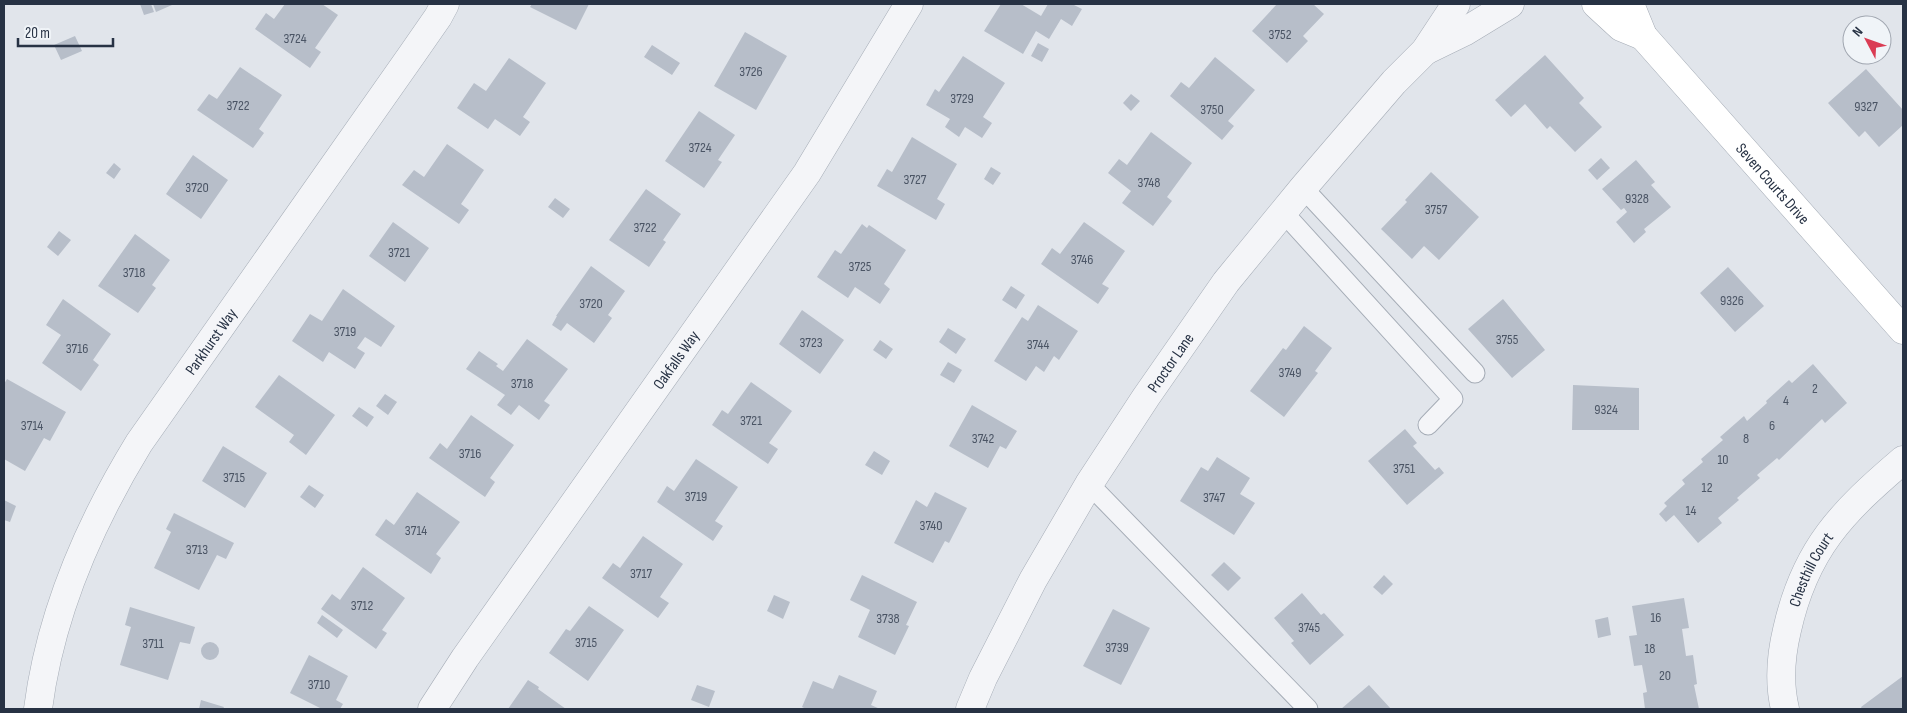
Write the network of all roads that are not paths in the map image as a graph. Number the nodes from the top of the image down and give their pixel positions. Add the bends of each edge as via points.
1 (445, 4) edge
2 (909, 4) edge
3 (1456, 4) edge
4 (1510, 4) edge
5 (1596, 4) edge
6 (1630, 4) edge
7 (1643, 36) junction
8 (1425, 52) junction
9 (1303, 188) junction
10 (1284, 212) junction
11 (1903, 330) edge
12 (1475, 373) dead end
13 (1428, 425) dead end
14 (1903, 460) edge
15 (1089, 484) junction
16 (38, 709) edge
17 (432, 709) edge
18 (970, 709) edge
19 (1308, 709) edge
20 (1786, 709) edge

1 - 16 street, Parkhurst Way via 116,480 97,516 68,589 51,646
2 - 17 street, Oakfalls Way via 807,173
3 - 8 street, Proctor Lane
4 - 8 street, Proctor Lane
5 - 7 street, Seven Courts Drive via 1621,27
6 - 7 street, Seven Courts Drive
7 - 11 street, Seven Courts Drive
8 - 9 street, Proctor Lane via 1394,82
9 - 10 street, Proctor Lane
9 - 12 lane
10 - 13 lane via 1453,399
10 - 15 street, Proctor Lane via 1226,282
14 - 20 street, Chesthill Court via 1830,530 1800,584 1784,643 1782,676
15 - 18 street, Proctor Lane via 1033,580
15 - 19 lane

